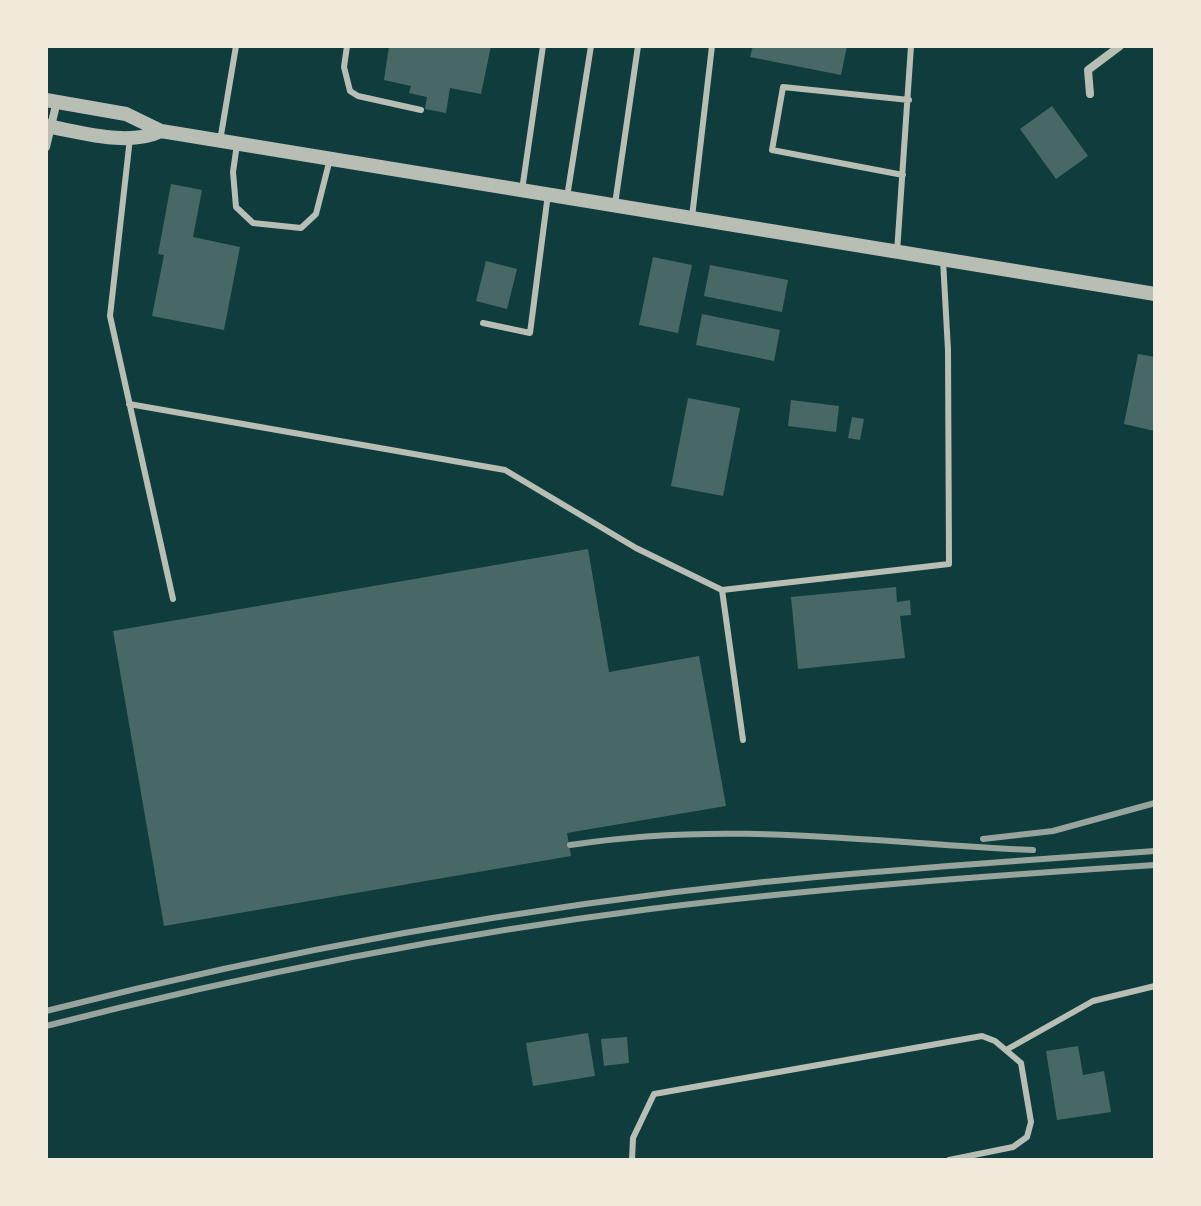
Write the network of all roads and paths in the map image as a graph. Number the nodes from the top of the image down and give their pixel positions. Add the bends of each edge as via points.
1 (236, 46) edge
2 (347, 46) edge
3 (543, 46) edge
4 (591, 46) edge
5 (638, 46) edge
6 (712, 46) edge
7 (911, 46) edge
8 (1120, 46) edge
9 (1090, 94) dead end
10 (51, 100) edge
11 (909, 100) junction
12 (421, 110) dead end
13 (48, 126) edge
14 (161, 131) junction
15 (130, 138) junction
16 (220, 141) junction
17 (237, 144) junction
18 (46, 147) edge
19 (330, 159) junction
20 (903, 175) junction
21 (522, 190) junction
22 (548, 194) junction
23 (567, 197) junction
24 (615, 204) junction
25 (692, 217) junction
26 (897, 252) junction
27 (943, 259) junction
28 (1155, 294) edge
29 (483, 323) dead end
30 (129, 404) junction
31 (722, 590) junction
32 (173, 599) dead end
33 (743, 740) dead end
34 (1155, 986) edge
35 (1006, 1050) junction
36 (632, 1160) edge
37 (949, 1160) edge

1 - 16 lane
2 - 12 lane via 344,67 350,91
3 - 21 lane
4 - 23 lane
5 - 24 lane
6 - 25 lane
7 - 11 lane
8 - 9 street via 1088,70
10 - 13 street
10 - 14 street via 126,114
11 - 20 lane
11 - 20 lane via 783,87 772,150
13 - 15 street
13 - 18 street
14 - 15 street
14 - 16 street
15 - 30 lane via 110,316
16 - 17 street
17 - 19 street
17 - 19 lane via 236,207 253,223 301,228 316,214
19 - 21 street
20 - 26 lane
21 - 22 street
22 - 23 street
22 - 29 lane via 530,333
23 - 24 street
24 - 25 street
25 - 26 street
26 - 27 street
27 - 28 street
27 - 31 lane via 949,564
30 - 31 lane via 505,470 636,548
30 - 32 lane
31 - 33 lane
34 - 35 lane via 1093,1001
35 - 36 lane via 982,1036 654,1094 633,1138
35 - 37 lane via 1021,1063 1031,1122 1027,1137 1013,1147

